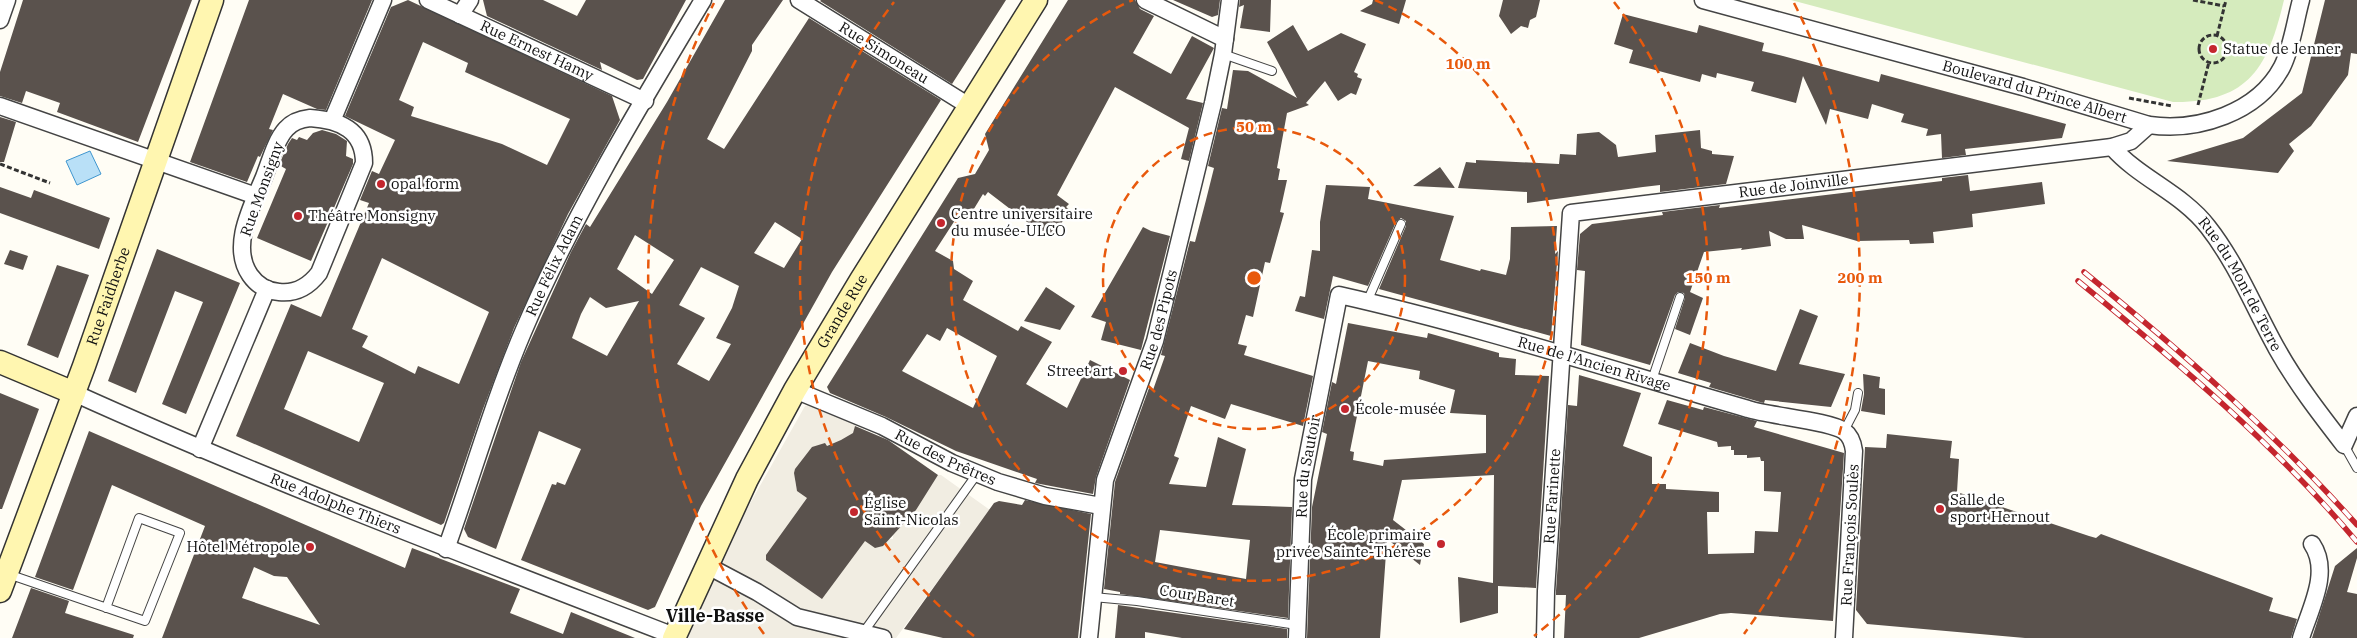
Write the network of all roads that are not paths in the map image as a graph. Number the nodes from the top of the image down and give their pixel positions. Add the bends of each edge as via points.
1 (7, 0) edge
2 (212, 0) edge
3 (383, 0) edge
4 (428, 0) edge
5 (470, 0) edge
6 (703, 0) edge
7 (799, 0) edge
8 (1036, 0) edge
9 (1145, 0) edge
10 (1230, 0) edge
11 (1703, 0) edge
12 (2301, 0) edge
13 (460, 14) junction
14 (0, 20) edge
15 (1224, 47) junction
16 (1272, 71) dead end
17 (645, 102) junction
18 (0, 106) edge
19 (970, 106) junction
20 (332, 121) junction
21 (2149, 125) junction
22 (2112, 147) junction
23 (157, 160) junction
24 (256, 196) junction
25 (1401, 224) dead end
26 (267, 289) junction
27 (1339, 296) joint
28 (1680, 297) dead end
29 (1367, 302) junction
30 (1562, 354) junction
31 (0, 362) edge
32 (1652, 380) junction
33 (795, 390) junction
34 (74, 393) junction
35 (1858, 393) dead end
36 (2357, 416) edge
37 (1846, 432) junction
38 (2344, 445) junction
39 (200, 449) junction
40 (2357, 468) edge
41 (977, 474) junction
42 (1101, 506) junction
43 (2312, 544) dead end
44 (446, 549) junction
45 (706, 565) junction
46 (3, 582) edge
47 (1093, 597) junction
48 (106, 608) junction
49 (1297, 632) edge
50 (863, 633) junction
51 (674, 637) edge
52 (883, 638) edge
53 (1089, 638) edge
54 (1545, 638) edge
55 (1844, 638) edge
56 (2301, 638) edge

1 - 14 street
2 - 23 main road, Rue Faidherbe
3 - 20 street
4 - 13 street, Rue Ernest Hamy
5 - 13 street
6 - 17 street, Rue Félix Adam
7 - 19 street, Rue Simoneau
8 - 19 main road, Grande Rue
9 - 15 street
10 - 15 street, Rue des Pipots
11 - 21 street, Boulevard du Prince Albert
12 - 21 street, Boulevard du Prince Albert via 2286,58 2276,77 2261,93 2230,113 2206,122 2179,127
13 - 17 street, Rue Ernest Hamy
15 - 16 lane
15 - 42 street, Rue des Pipots via 1200,163 1155,341 1108,470
17 - 44 street, Rue Félix Adam via 603,173 524,330
18 - 23 street
19 - 33 main road, Grande Rue
20 - 24 street, Rue Monsigny via 303,119 286,128
20 - 26 street, Rue Monsigny via 350,130 361,141 364,156 362,172 319,274 301,289 289,292
21 - 22 street, Rue de Joinville via 2131,141
22 - 30 street, Rue de Joinville via 1571,213
22 - 38 street, Rue du Mont de Terre via 2139,172 2186,203 2208,227 2235,268 2294,378
23 - 24 street
23 - 34 main road, Rue Faidherbe
24 - 26 street, Rue Monsigny via 244,233 242,252 252,278
25 - 29 lane
26 - 39 street
27 - 29 street, Rue de l'Ancien Rivage
27 - 49 street, Rue du Sautoir via 1303,479
28 - 32 lane
29 - 30 street, Rue de l'Ancien Rivage
30 - 32 street, Rue de l'Ancien Rivage
30 - 54 street, Rue Farinette
31 - 34 main road, Rue Adolphe Thiers
32 - 37 street, Rue de l'Ancien Rivage via 1762,413 1832,426
33 - 41 street, Rue des Prêtres via 882,426
33 - 45 main road, Grande Rue via 747,478
34 - 39 street, Rue Adolphe Thiers
34 - 46 main road, Rue Faidherbe
35 - 37 lane via 1856,410
36 - 38 street
37 - 55 street, Rue François Soulès via 1854,450
38 - 40 lane
39 - 44 street, Rue Adolphe Thiers
41 - 42 street, Rue des Prêtres via 1032,493
41 - 50 lane
42 - 47 street, Rue des Pipots
43 - 56 street via 2320,559 2321,574
44 - 51 street, Rue Adolphe Thiers
45 - 50 street via 757,592 791,615
45 - 51 main road, Grande Rue
46 - 48 lane
47 - 49 lane, Cour Baret via 1137,601
47 - 53 street, Rue des Pipots
48 - 48 lane via 145,621 180,533 138,518
50 - 52 street

